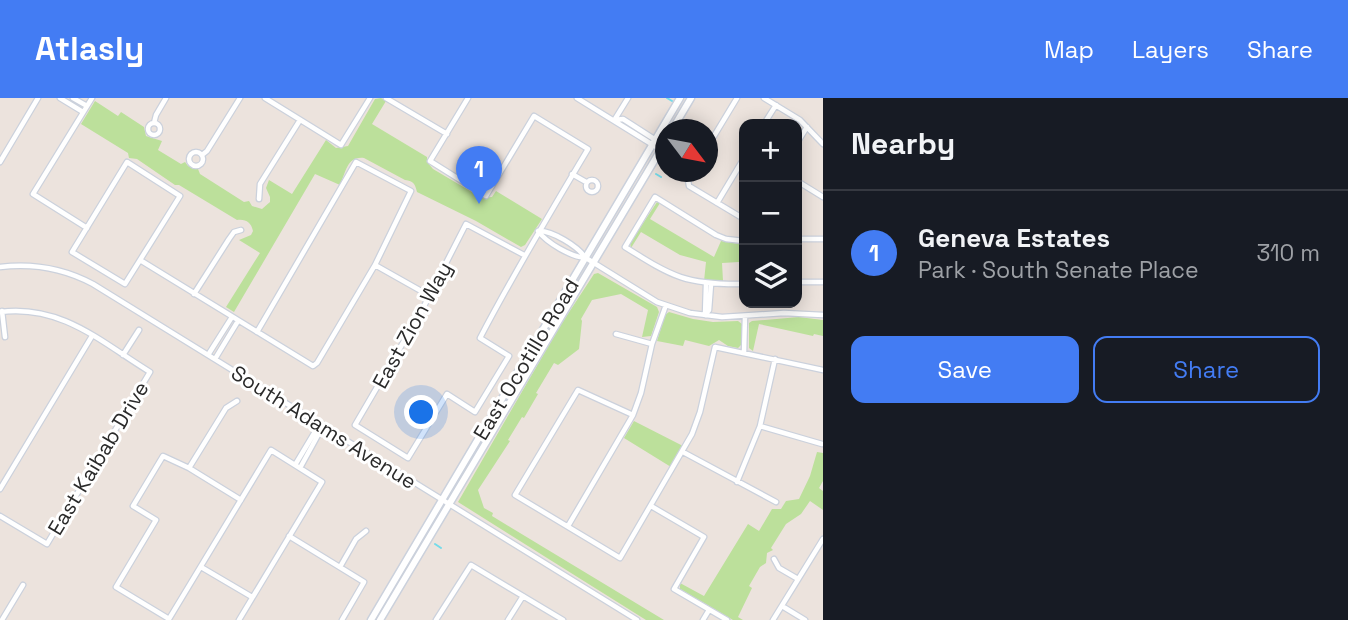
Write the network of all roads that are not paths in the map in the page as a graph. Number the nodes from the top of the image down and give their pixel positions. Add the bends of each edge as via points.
1 (38, 98) edge
2 (60, 98) edge
3 (73, 98) edge
4 (92, 98) edge
5 (166, 98) edge
6 (240, 98) edge
7 (265, 98) edge
8 (370, 98) edge
9 (386, 98) edge
10 (468, 98) edge
11 (577, 98) edge
12 (628, 98) edge
13 (680, 98) edge
14 (691, 98) edge
15 (737, 98) edge
16 (764, 98) edge
17 (776, 105) junction
18 (87, 106) junction
19 (83, 112) junction
20 (679, 119) edge
21 (767, 119) edge
22 (300, 120) junction
23 (615, 120) junction
24 (154, 122) dead end
25 (636, 127) junction
26 (807, 127) junction
27 (718, 129) edge
28 (633, 133) junction
29 (447, 134) junction
30 (823, 134) edge
31 (802, 135) edge
32 (654, 143) junction
33 (821, 143) edge
34 (202, 155) dead end
35 (0, 162) edge
36 (655, 162) edge
37 (739, 166) edge
38 (572, 174) junction
39 (586, 182) dead end
40 (688, 182) edge
41 (799, 182) edge
42 (823, 197) edge
43 (259, 199) dead end
44 (717, 203) junction
45 (739, 216) edge
46 (87, 228) junction
47 (241, 230) dead end
48 (538, 231) junction
49 (802, 239) edge
50 (823, 239) edge
51 (739, 240) edge
52 (524, 255) junction
53 (586, 258) junction
54 (140, 260) junction
55 (593, 263) junction
56 (375, 265) junction
57 (0, 267) edge
58 (802, 282) edge
59 (823, 282) edge
60 (709, 284) junction
61 (739, 284) edge
62 (194, 294) junction
63 (430, 296) junction
64 (666, 305) junction
65 (1, 312) edge
66 (823, 315) edge
67 (705, 316) junction
68 (745, 316) junction
69 (232, 317) junction
70 (238, 321) junction
71 (138, 330) dead end
72 (257, 332) junction
73 (615, 334) dead end
74 (92, 336) junction
75 (5, 337) dead end
76 (652, 344) junction
77 (744, 353) junction
78 (122, 355) junction
79 (208, 356) junction
80 (215, 359) junction
81 (775, 359) junction
82 (823, 370) edge
83 (237, 401) dead end
84 (634, 415) junction
85 (323, 425) junction
86 (760, 426) junction
87 (822, 444) edge
88 (683, 452) junction
89 (297, 467) junction
90 (189, 468) junction
91 (737, 482) junction
92 (0, 489) edge
93 (241, 500) junction
94 (446, 502) junction
95 (776, 502) dead end
96 (651, 506) junction
97 (0, 516) edge
98 (568, 526) junction
99 (366, 531) dead end
100 (289, 536) junction
101 (823, 539) edge
102 (774, 559) dead end
103 (201, 567) junction
104 (340, 568) junction
105 (798, 579) junction
106 (23, 585) dead end
107 (523, 596) junction
108 (252, 597) junction
109 (782, 606) junction
110 (709, 610) junction
111 (169, 619) edge
112 (2, 620) edge
113 (239, 620) edge
114 (342, 620) edge
115 (371, 620) edge
116 (380, 620) edge
117 (436, 620) edge
118 (508, 620) edge
119 (562, 620) edge
120 (637, 620) edge
121 (703, 620) edge
122 (727, 620) edge
123 (774, 620) edge
124 (806, 620) edge

1 - 35 street
2 - 19 street
3 - 18 street
4 - 18 street
5 - 24 street
6 - 34 street
7 - 22 street
8 - 22 street via 341,145
9 - 29 street
10 - 29 street
11 - 23 street
12 - 23 street
13 - 32 main road, East Ocotillo Road
14 - 20 main road
15 - 27 street
16 - 17 street
17 - 21 street
17 - 26 street
18 - 19 street
19 - 46 street via 33,194
22 - 43 street via 260,184
23 - 25 street
23 - 28 street
25 - 28 street
25 - 32 street
26 - 31 street
26 - 33 street
28 - 32 street
29 - 38 street via 430,161 486,196 534,117 587,149
30 - 33 street
32 - 53 main road, East Ocotillo Road
36 - 55 main road, East Ocotillo Road
37 - 44 street
38 - 39 street
38 - 48 street
40 - 44 street
41 - 42 street
44 - 45 street
46 - 54 street via 72,252 125,284
46 - 54 street via 127,162 180,196
47 - 62 street via 234,232
48 - 52 street
48 - 53 street via 578,258
49 - 50 street
51 - 60 street via 716,235 655,197 625,247 677,277
52 - 63 street, East Zion Way via 466,224
52 - 63 street, East Zion Way via 480,338 509,356 475,412 447,394 408,458 355,425
53 - 55 street
53 - 94 main road, East Ocotillo Road
54 - 62 street
55 - 64 street
55 - 94 main road, East Ocotillo Road
56 - 63 street
56 - 72 street via 313,366
56 - 72 street via 411,191 356,162
57 - 79 street, South Adams Avenue via 35,265 75,275
58 - 59 street
60 - 61 street
60 - 67 street
62 - 69 street
64 - 67 street
64 - 76 street
65 - 74 street via 28,310 53,315
65 - 75 street
66 - 68 street
67 - 68 street
68 - 77 street
69 - 70 street
69 - 79 street
70 - 72 street
70 - 80 street
71 - 78 street, East Kaibab Drive
73 - 76 street
74 - 78 street
74 - 92 street
76 - 84 street
77 - 81 street
77 - 88 street via 715,347 700,412
78 - 97 street, East Kaibab Drive via 150,372 47,544
79 - 80 street, South Adams Avenue
80 - 85 street, South Adams Avenue
81 - 82 street
81 - 86 street
83 - 90 street via 226,408
84 - 98 street
84 - 98 street via 578,390 515,495
85 - 89 street
85 - 94 street, South Adams Avenue
86 - 87 street
86 - 91 street
88 - 91 street
88 - 96 street
89 - 93 street via 271,450
89 - 100 street via 322,482
90 - 93 street
90 - 111 street via 163,456 133,506 156,520 116,587
91 - 95 street
93 - 103 street
94 - 115 main road, East Ocotillo Road
94 - 116 main road, East Ocotillo Road
94 - 120 street, South Adams Avenue
96 - 98 street via 620,558
96 - 110 street via 704,537 674,589
99 - 104 street via 356,539
100 - 104 street
100 - 108 street
101 - 105 street
102 - 105 street via 779,568
103 - 108 street
103 - 111 street
104 - 114 street via 364,582
105 - 109 street
106 - 112 street
107 - 117 street via 471,565
107 - 118 street
107 - 119 street
108 - 113 street
109 - 123 street
109 - 124 street
110 - 121 street
110 - 122 street

